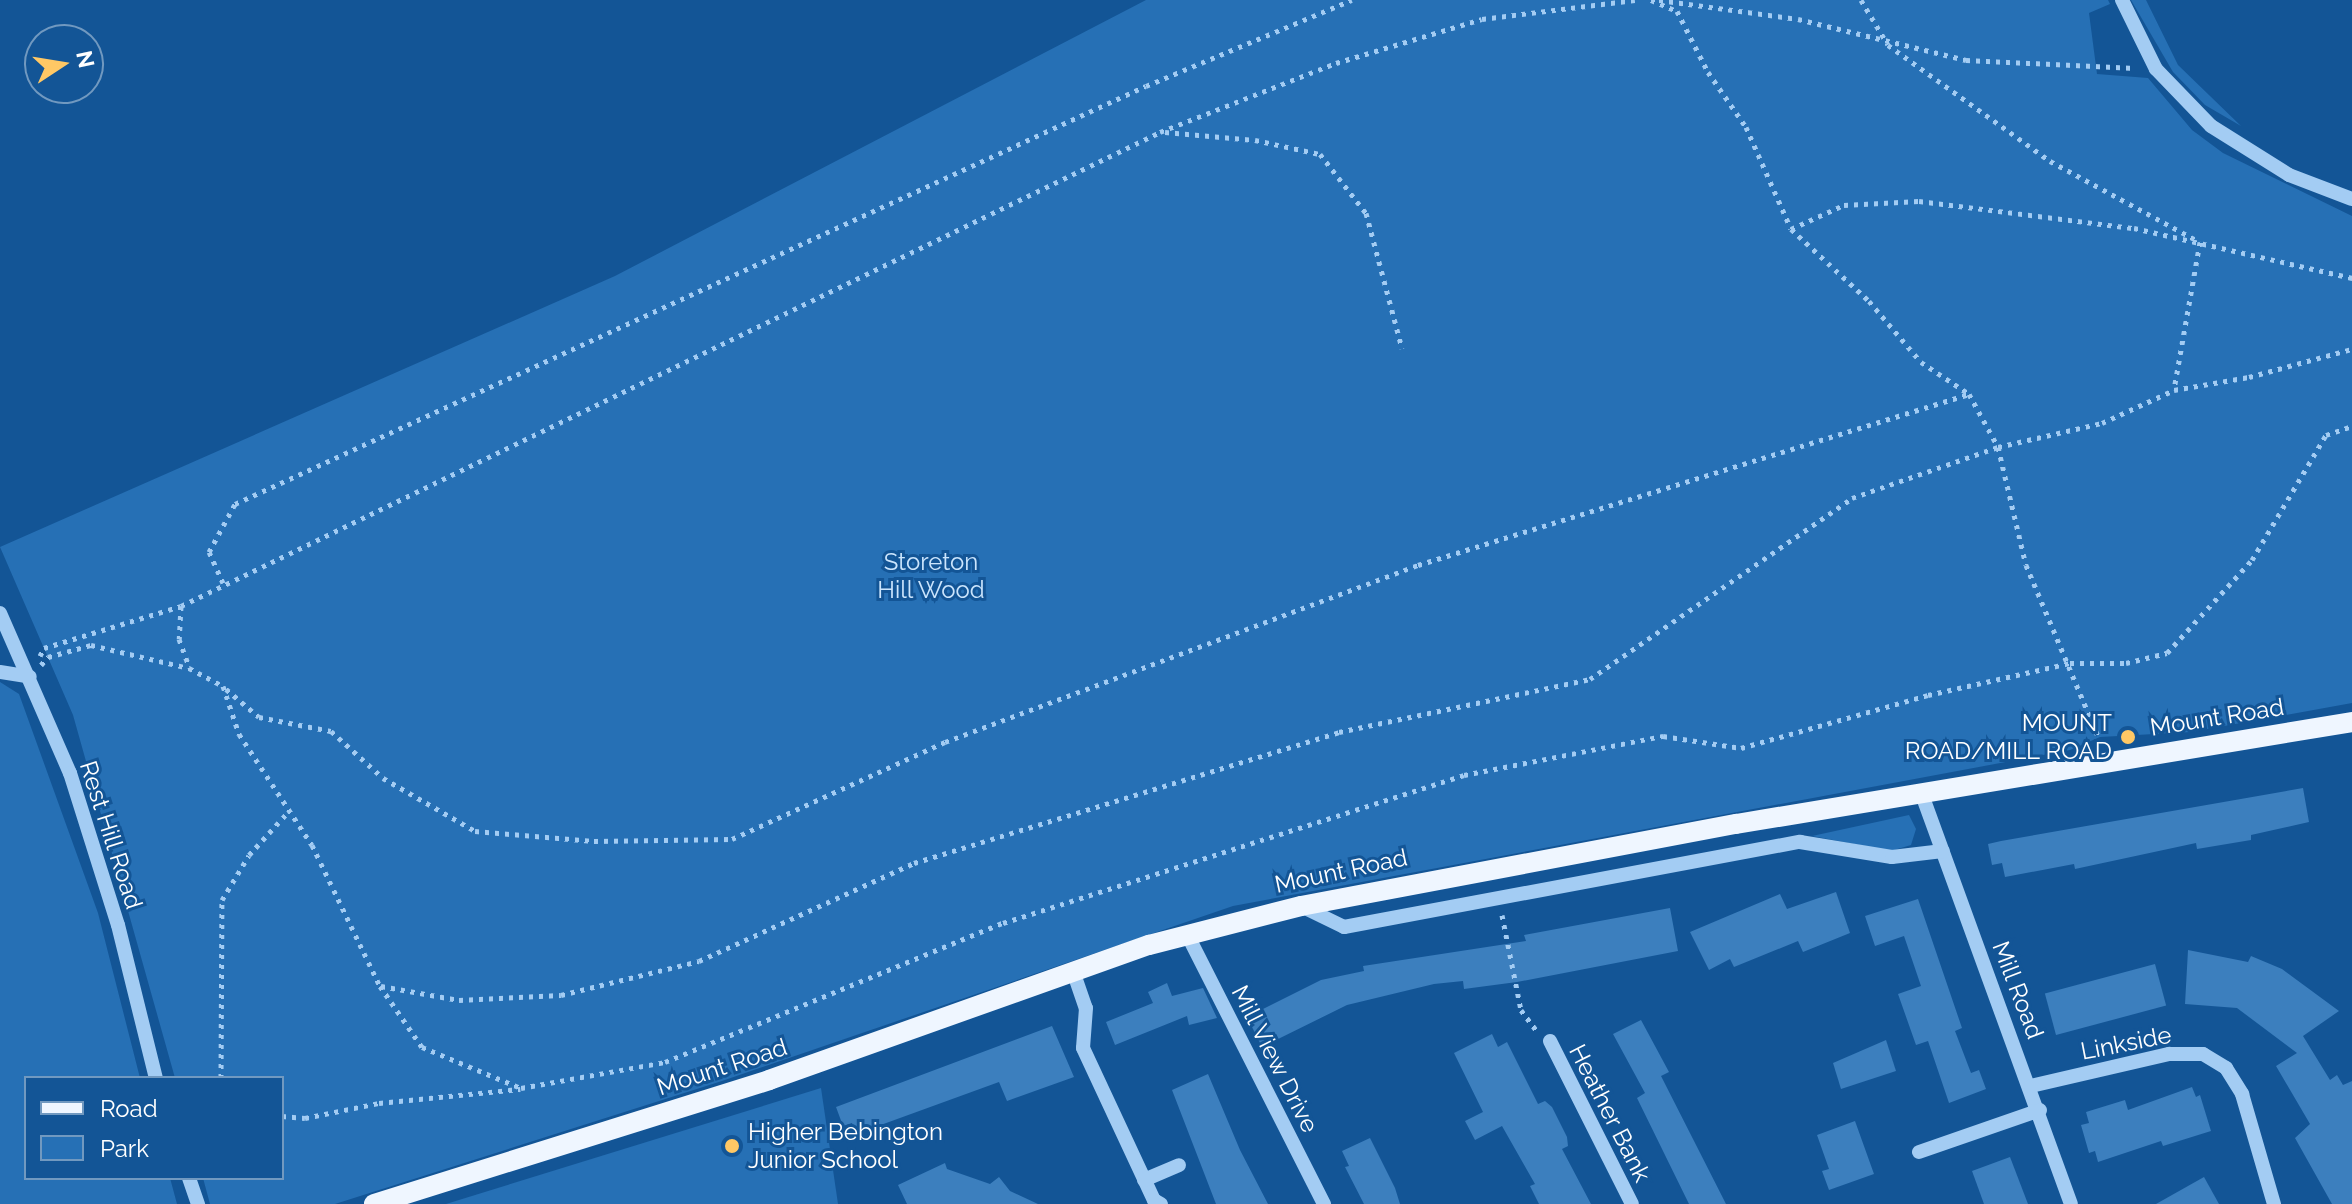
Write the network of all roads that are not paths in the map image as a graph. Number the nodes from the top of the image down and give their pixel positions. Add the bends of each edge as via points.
1 (2122, 0) edge
2 (2352, 199) edge
3 (0, 613) edge
4 (0, 672) edge
5 (30, 677) junction
6 (2352, 722) edge
7 (1921, 792) junction
8 (1943, 851) junction
9 (1301, 906) junction
10 (1187, 934) junction
11 (1073, 971) junction
12 (1550, 1041) road end
13 (156, 1076) edge
14 (2031, 1086) junction
15 (2040, 1110) junction
16 (1919, 1152) dead end
17 (1179, 1165) dead end
18 (190, 1180) edge
19 (1144, 1180) junction
20 (198, 1204) edge
21 (374, 1204) edge
22 (1161, 1204) edge
23 (1324, 1204) edge
24 (1632, 1204) edge
25 (2071, 1204) edge
26 (2274, 1204) edge

1 - 2 street via 2156,69 2201,117 2244,151
3 - 5 street, Rest Hill Road
4 - 5 street
5 - 13 street, Rest Hill Road via 70,773 118,925
6 - 7 main road, Mount Road
7 - 8 street, Mill Road
7 - 9 main road, Mount Road
8 - 9 street via 1892,857 1800,842 1344,927
8 - 14 street, Mill Road
9 - 10 main road, Mount Road
10 - 11 main road, Mount Road
10 - 23 street, Mill View Drive
11 - 19 street via 1086,1008 1083,1048
11 - 21 main road, Mount Road via 769,1080
12 - 24 street, Heather Bank
14 - 15 street, Mill Road
14 - 26 street, Linkside via 2169,1054 2203,1054 2226,1068 2242,1094
15 - 16 street
15 - 25 street, Mill Road
17 - 19 street
18 - 20 street
19 - 22 street

